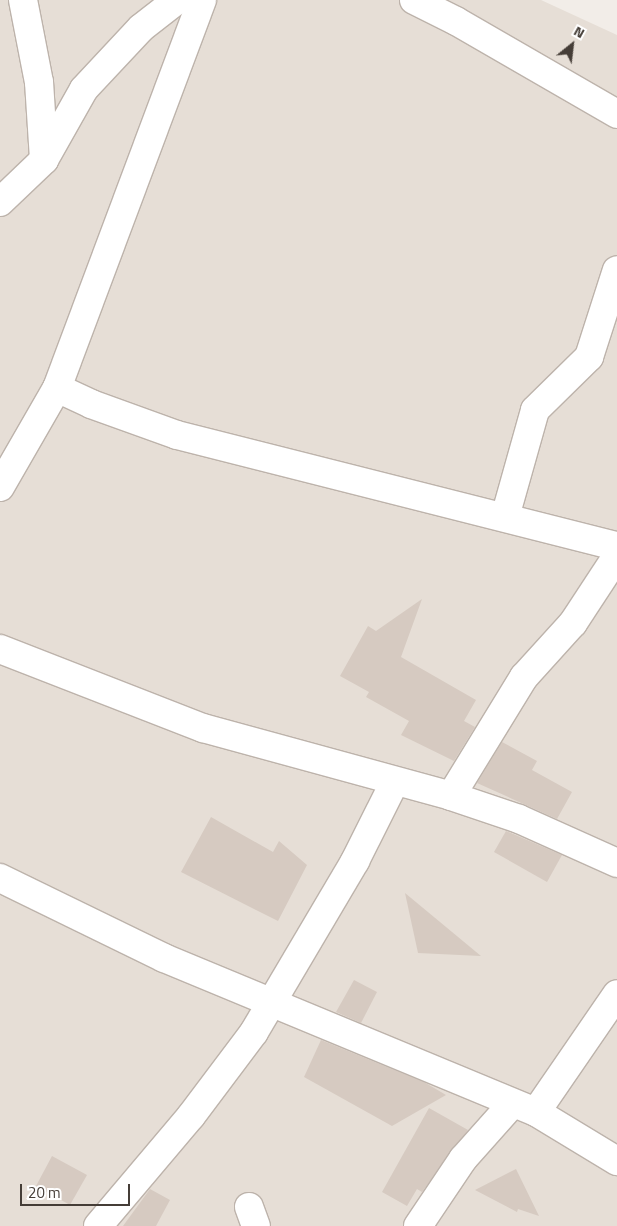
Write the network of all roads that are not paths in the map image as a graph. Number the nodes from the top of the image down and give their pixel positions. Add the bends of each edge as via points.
1 (23, 0) edge
2 (177, 0) edge
3 (202, 0) edge
4 (414, 0) edge
5 (617, 114) edge
6 (44, 160) junction
7 (0, 202) edge
8 (617, 270) edge
9 (57, 388) junction
10 (0, 487) edge
11 (505, 517) junction
12 (617, 546) edge
13 (617, 556) edge
14 (0, 649) edge
15 (394, 783) junction
16 (451, 796) junction
17 (617, 863) edge
18 (0, 878) edge
19 (617, 994) edge
20 (269, 1002) junction
21 (524, 1108) junction
22 (617, 1161) edge
23 (98, 1226) edge
24 (418, 1226) edge

1 - 6 street via 39,82
2 - 6 street via 141,28 84,89
3 - 9 street
4 - 5 street
6 - 7 street
8 - 11 street via 589,357 535,410
9 - 10 street
9 - 11 street via 91,404 177,434
11 - 12 street
13 - 16 street via 573,623 524,677
14 - 15 street via 203,728 321,759
15 - 16 street
15 - 20 street via 355,861
16 - 17 street via 519,819
18 - 20 street via 164,958
19 - 21 street
20 - 21 street
20 - 23 street via 254,1032 191,1116
21 - 22 street
21 - 24 street via 463,1159

